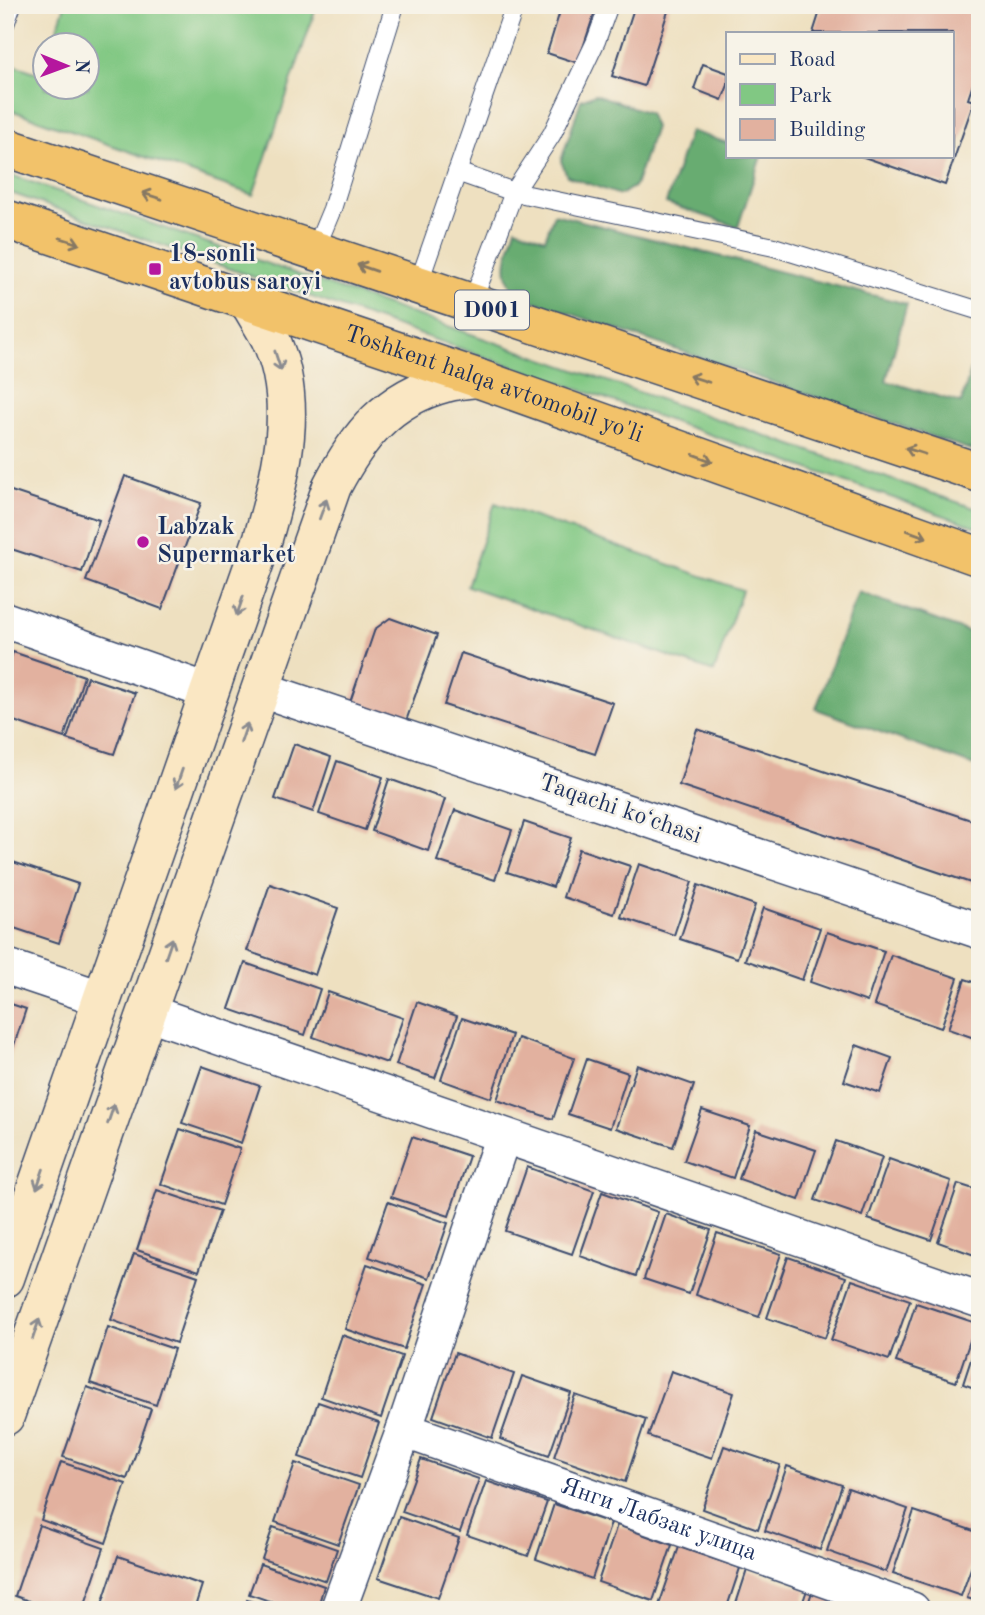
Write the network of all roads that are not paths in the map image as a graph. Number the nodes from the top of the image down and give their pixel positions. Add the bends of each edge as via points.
1 (12, 5) edge
2 (395, 5) edge
3 (514, 5) edge
4 (608, 5) edge
5 (5, 24) edge
6 (5, 147) edge
7 (457, 172) junction
8 (514, 192) junction
9 (5, 219) edge
10 (315, 250) junction
11 (418, 285) junction
12 (248, 300) junction
13 (472, 303) junction
14 (980, 312) edge
15 (477, 378) junction
16 (980, 473) edge
17 (263, 538) junction
18 (308, 553) junction
19 (980, 556) edge
20 (5, 620) edge
21 (260, 689) junction
22 (210, 692) junction
23 (980, 930) edge
24 (5, 965) edge
25 (103, 999) junction
26 (147, 1012) junction
27 (503, 1136) junction
28 (5, 1278) edge
29 (980, 1300) edge
30 (5, 1416) edge
31 (404, 1430) junction
32 (338, 1610) edge
33 (912, 1610) edge

1 - 5 lane
2 - 10 lane
3 - 7 lane
4 - 8 lane via 552,134
10 -> 6 highway, D001
7 - 8 lane
7 - 11 lane
8 - 13 lane
8 - 14 lane via 774,247
9 -> 12 highway, Toshkent halqa avtomobil yo'li
11 -> 10 highway, D001
11 - 13 highway, D001
12 - 15 highway, Toshkent halqa avtomobil yo'li
12 -> 17 main road via 270,338 286,400 280,470
16 -> 13 highway, D001
18 -> 15 main road via 346,457 378,419 418,392
15 -> 19 highway, Toshkent halqa avtomobil yo'li
17 - 18 main road
17 -> 22 main road
18 - 21 main road
20 - 22 street
21 - 23 street, Taqachi koʻchasi
26 -> 21 main road
22 -> 25 main road
24 - 25 street
25 -> 28 main road
26 - 27 street
30 -> 26 main road
27 - 29 street
27 - 31 street
31 - 32 street
31 - 33 street, Янги Лабзак улица

